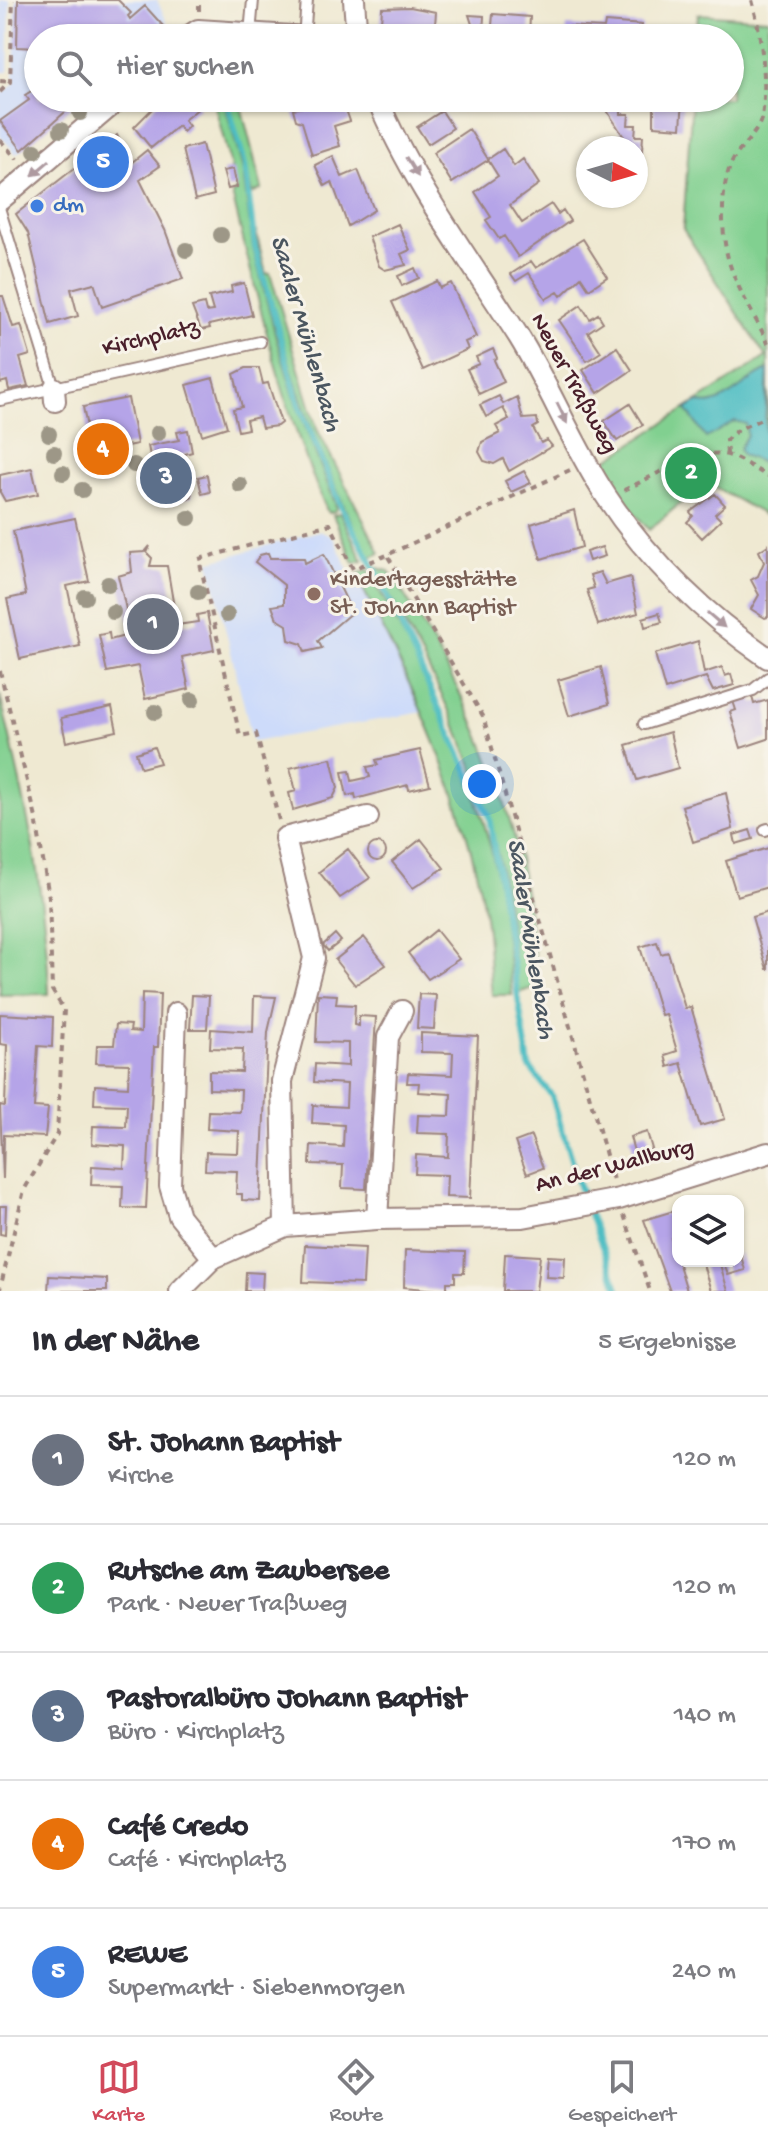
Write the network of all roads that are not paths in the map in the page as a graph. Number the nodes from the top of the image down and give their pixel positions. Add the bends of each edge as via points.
1 (253, 0) edge
2 (307, 0) edge
3 (354, 0) edge
4 (251, 24) edge
5 (305, 24) edge
6 (356, 24) edge
7 (104, 112) edge
8 (384, 112) edge
9 (0, 200) edge
10 (0, 211) edge
11 (260, 342) dead end
12 (54, 394) junction
13 (0, 400) edge
14 (768, 658) edge
15 (768, 678) edge
16 (644, 724) dead end
17 (368, 817) dead end
18 (402, 1011) dead end
19 (176, 1013) dead end
20 (768, 1153) edge
21 (377, 1219) junction
22 (285, 1226) junction
23 (213, 1258) junction
24 (180, 1291) edge

1 - 4 lane
2 - 5 lane
3 - 6 street
7 -> 9 street
8 -> 14 street, Neuer Traßweg via 407,159 543,376 607,497 681,589
10 - 12 lane
11 - 12 lane, Kirchplatz
12 - 13 lane, Kirchplatz
15 - 16 lane via 753,690
17 - 22 street via 285,838 314,958 282,1081
18 - 21 street via 388,1037
19 - 23 street via 170,1186 179,1216
20 - 21 street, An der Wallburg via 615,1199 523,1217
21 - 22 street, An der Wallburg
22 - 23 street, An der Wallburg
23 - 24 street, An der Wallburg

